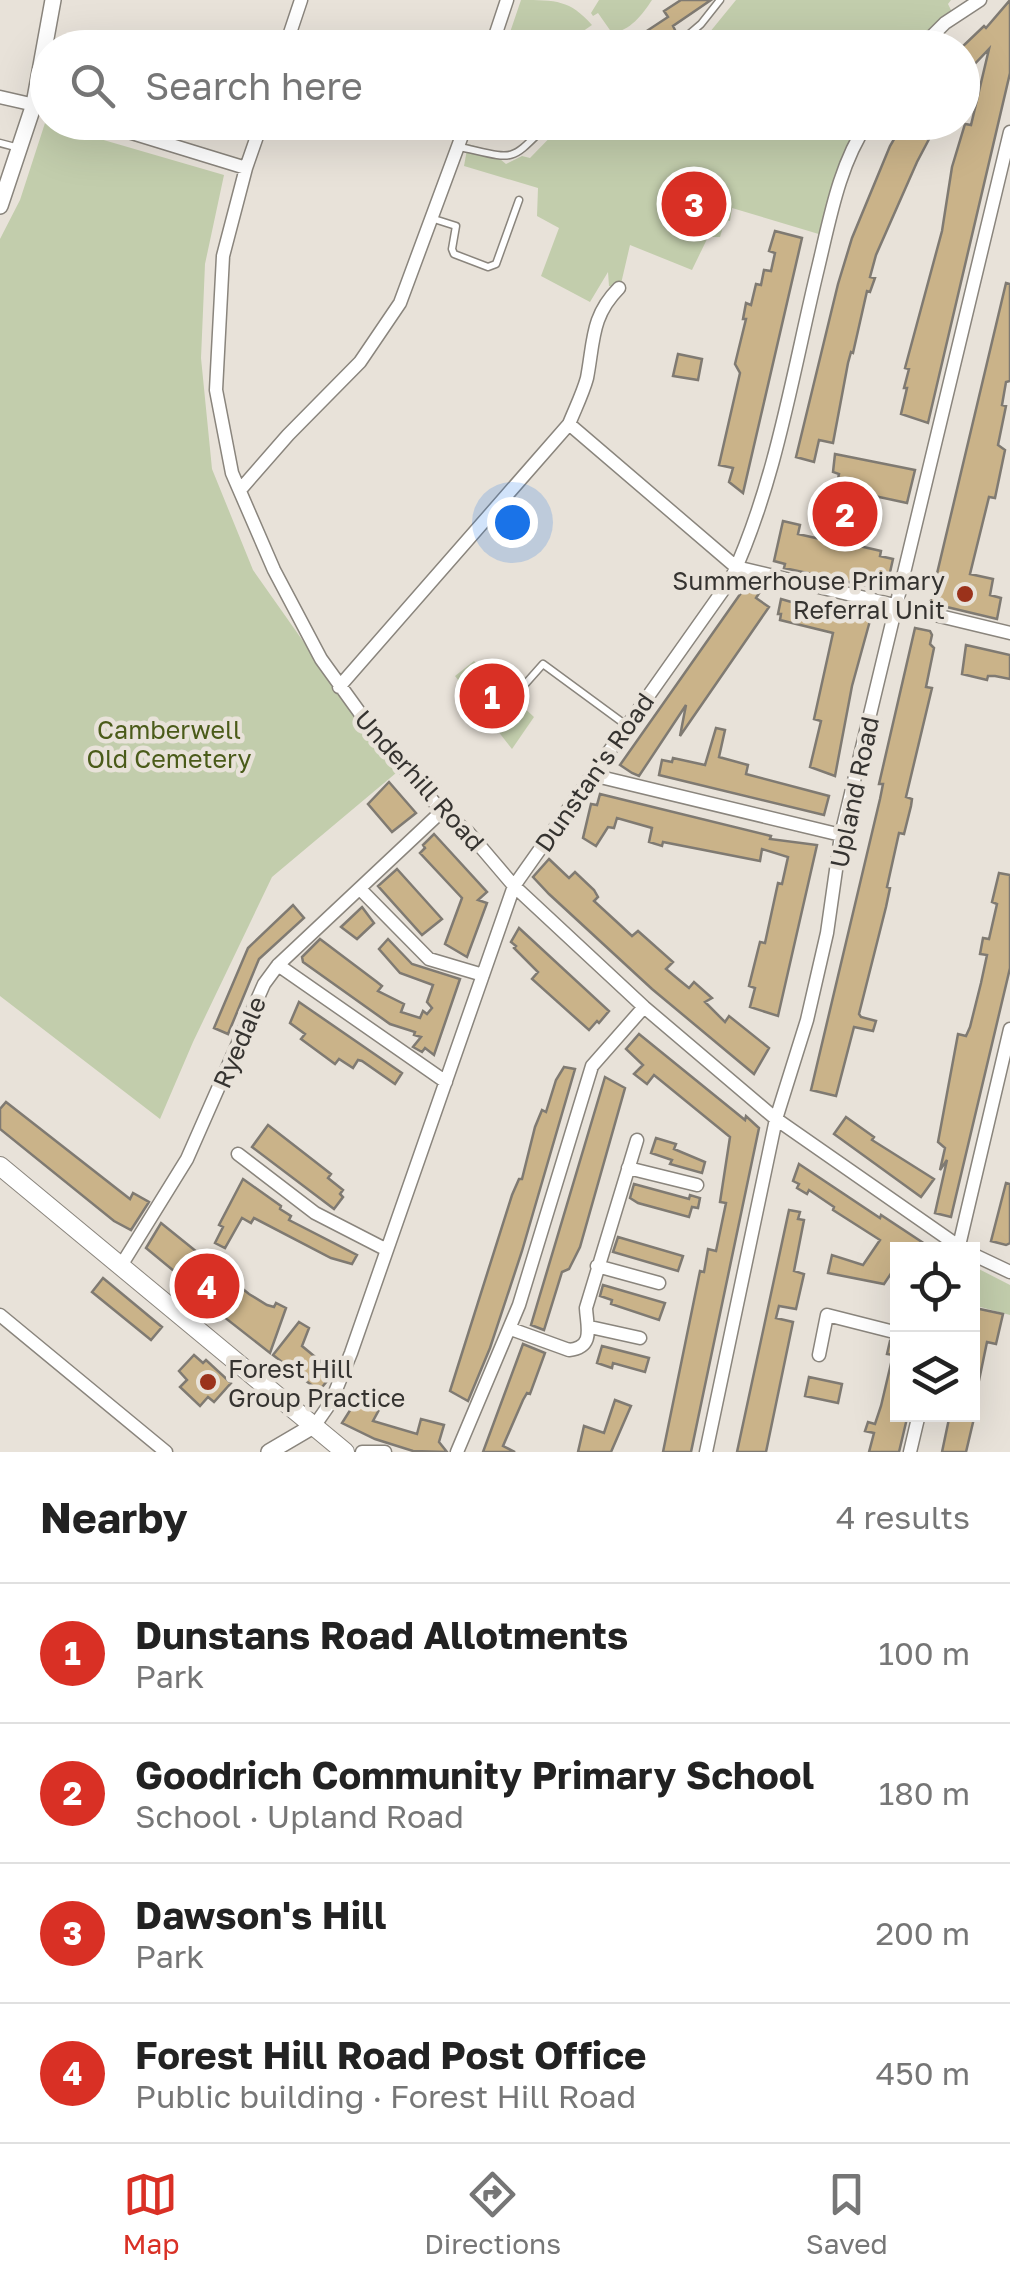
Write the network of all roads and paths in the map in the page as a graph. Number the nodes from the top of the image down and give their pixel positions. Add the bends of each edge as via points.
1 (53, 0) edge
2 (507, 0) edge
3 (720, 0) edge
4 (980, 0) edge
5 (296, 1) edge
6 (50, 30) edge
7 (290, 30) edge
8 (497, 30) edge
9 (694, 30) edge
10 (937, 30) edge
11 (0, 97) edge
12 (30, 104) edge
13 (30, 129) edge
14 (1010, 132) edge
15 (155, 140) edge
16 (256, 140) edge
17 (462, 140) edge
18 (533, 140) edge
19 (856, 140) edge
20 (0, 142) edge
21 (460, 147) junction
22 (20, 149) junction
23 (246, 168) junction
24 (519, 200) dead end
25 (0, 206) edge
26 (432, 218) junction
27 (619, 288) dead end
28 (570, 424) junction
29 (240, 490) junction
30 (736, 566) junction
31 (897, 606) junction
32 (1010, 633) edge
33 (339, 687) junction
34 (519, 692) dead end
35 (627, 726) junction
36 (592, 775) junction
37 (442, 811) junction
38 (841, 835) junction
39 (514, 886) junction
40 (360, 889) junction
41 (278, 966) junction
42 (482, 975) junction
43 (644, 1007) junction
44 (1010, 1028) edge
45 (446, 1082) junction
46 (776, 1119) junction
47 (636, 1140) dead end
48 (238, 1154) dead end
49 (0, 1166) edge
50 (628, 1168) junction
51 (697, 1185) dead end
52 (950, 1242) edge
53 (962, 1242) edge
54 (387, 1250) junction
55 (980, 1258) edge
56 (122, 1264) junction
57 (597, 1266) junction
58 (1010, 1272) edge
59 (659, 1283) dead end
60 (0, 1315) edge
61 (590, 1327) junction
62 (511, 1330) junction
63 (894, 1332) edge
64 (640, 1338) dead end
65 (819, 1355) dead end
66 (917, 1422) edge
67 (316, 1425) junction
68 (166, 1452) edge
69 (270, 1452) edge
70 (345, 1452) edge
71 (362, 1452) edge
72 (385, 1452) edge
73 (457, 1452) edge
74 (706, 1452) edge
75 (910, 1452) edge

1 - 6 street
2 - 8 street
3 - 9 lane
4 - 10 street
5 - 7 street
11 - 12 street
13 - 22 street
14 - 31 street, Upland Road
15 - 23 street
16 - 23 street, Underhill Road
17 - 21 street
18 - 21 lane via 509,157
19 - 30 street, Dunstan's Road via 838,185 770,468
20 - 22 lane
21 - 26 street
22 - 25 street
23 - 29 street, Underhill Road via 223,256 216,390
24 - 26 lane via 492,266 454,254 456,226
26 - 29 street via 400,303 360,362
27 - 28 street via 603,304
28 - 30 street
28 - 33 street
29 - 33 street, Underhill Road via 274,570
30 - 31 street
30 - 35 street, Dunstan's Road
31 - 32 street
31 - 38 street, Upland Road
33 - 37 street, Underhill Road
34 - 35 lane via 543,664
35 - 36 street, Dunstan's Road
36 - 38 street
36 - 39 street, Dunstan's Road
37 - 39 street, Underhill Road
37 - 40 street, Ryedale
38 - 46 street, Upland Road via 828,932
39 - 42 street, Dunstan's Road
39 - 43 street, Underhill Road
40 - 41 street, Ryedale
40 - 42 street via 428,960
41 - 45 street
41 - 56 street, Ryedale via 264,984 188,1159
42 - 45 street, Dunstan's Road
43 - 46 street, Underhill Road
43 - 62 street via 592,1066
44 - 53 street
45 - 54 street, Dunstan's Road
46 - 52 street, Underhill Road
46 - 74 street, Upland Road
47 - 50 street
48 - 54 street via 315,1213
49 - 56 main road
50 - 51 street
50 - 57 street
54 - 67 street, Dunstan's Road via 338,1386
55 - 58 street
56 - 67 main road
57 - 59 street
57 - 61 street via 586,1308
60 - 68 street
61 - 62 street via 587,1341 569,1350
61 - 64 street
62 - 73 street
63 - 65 street via 827,1315
66 - 75 street
67 - 69 street
67 - 70 main road
71 - 72 street

